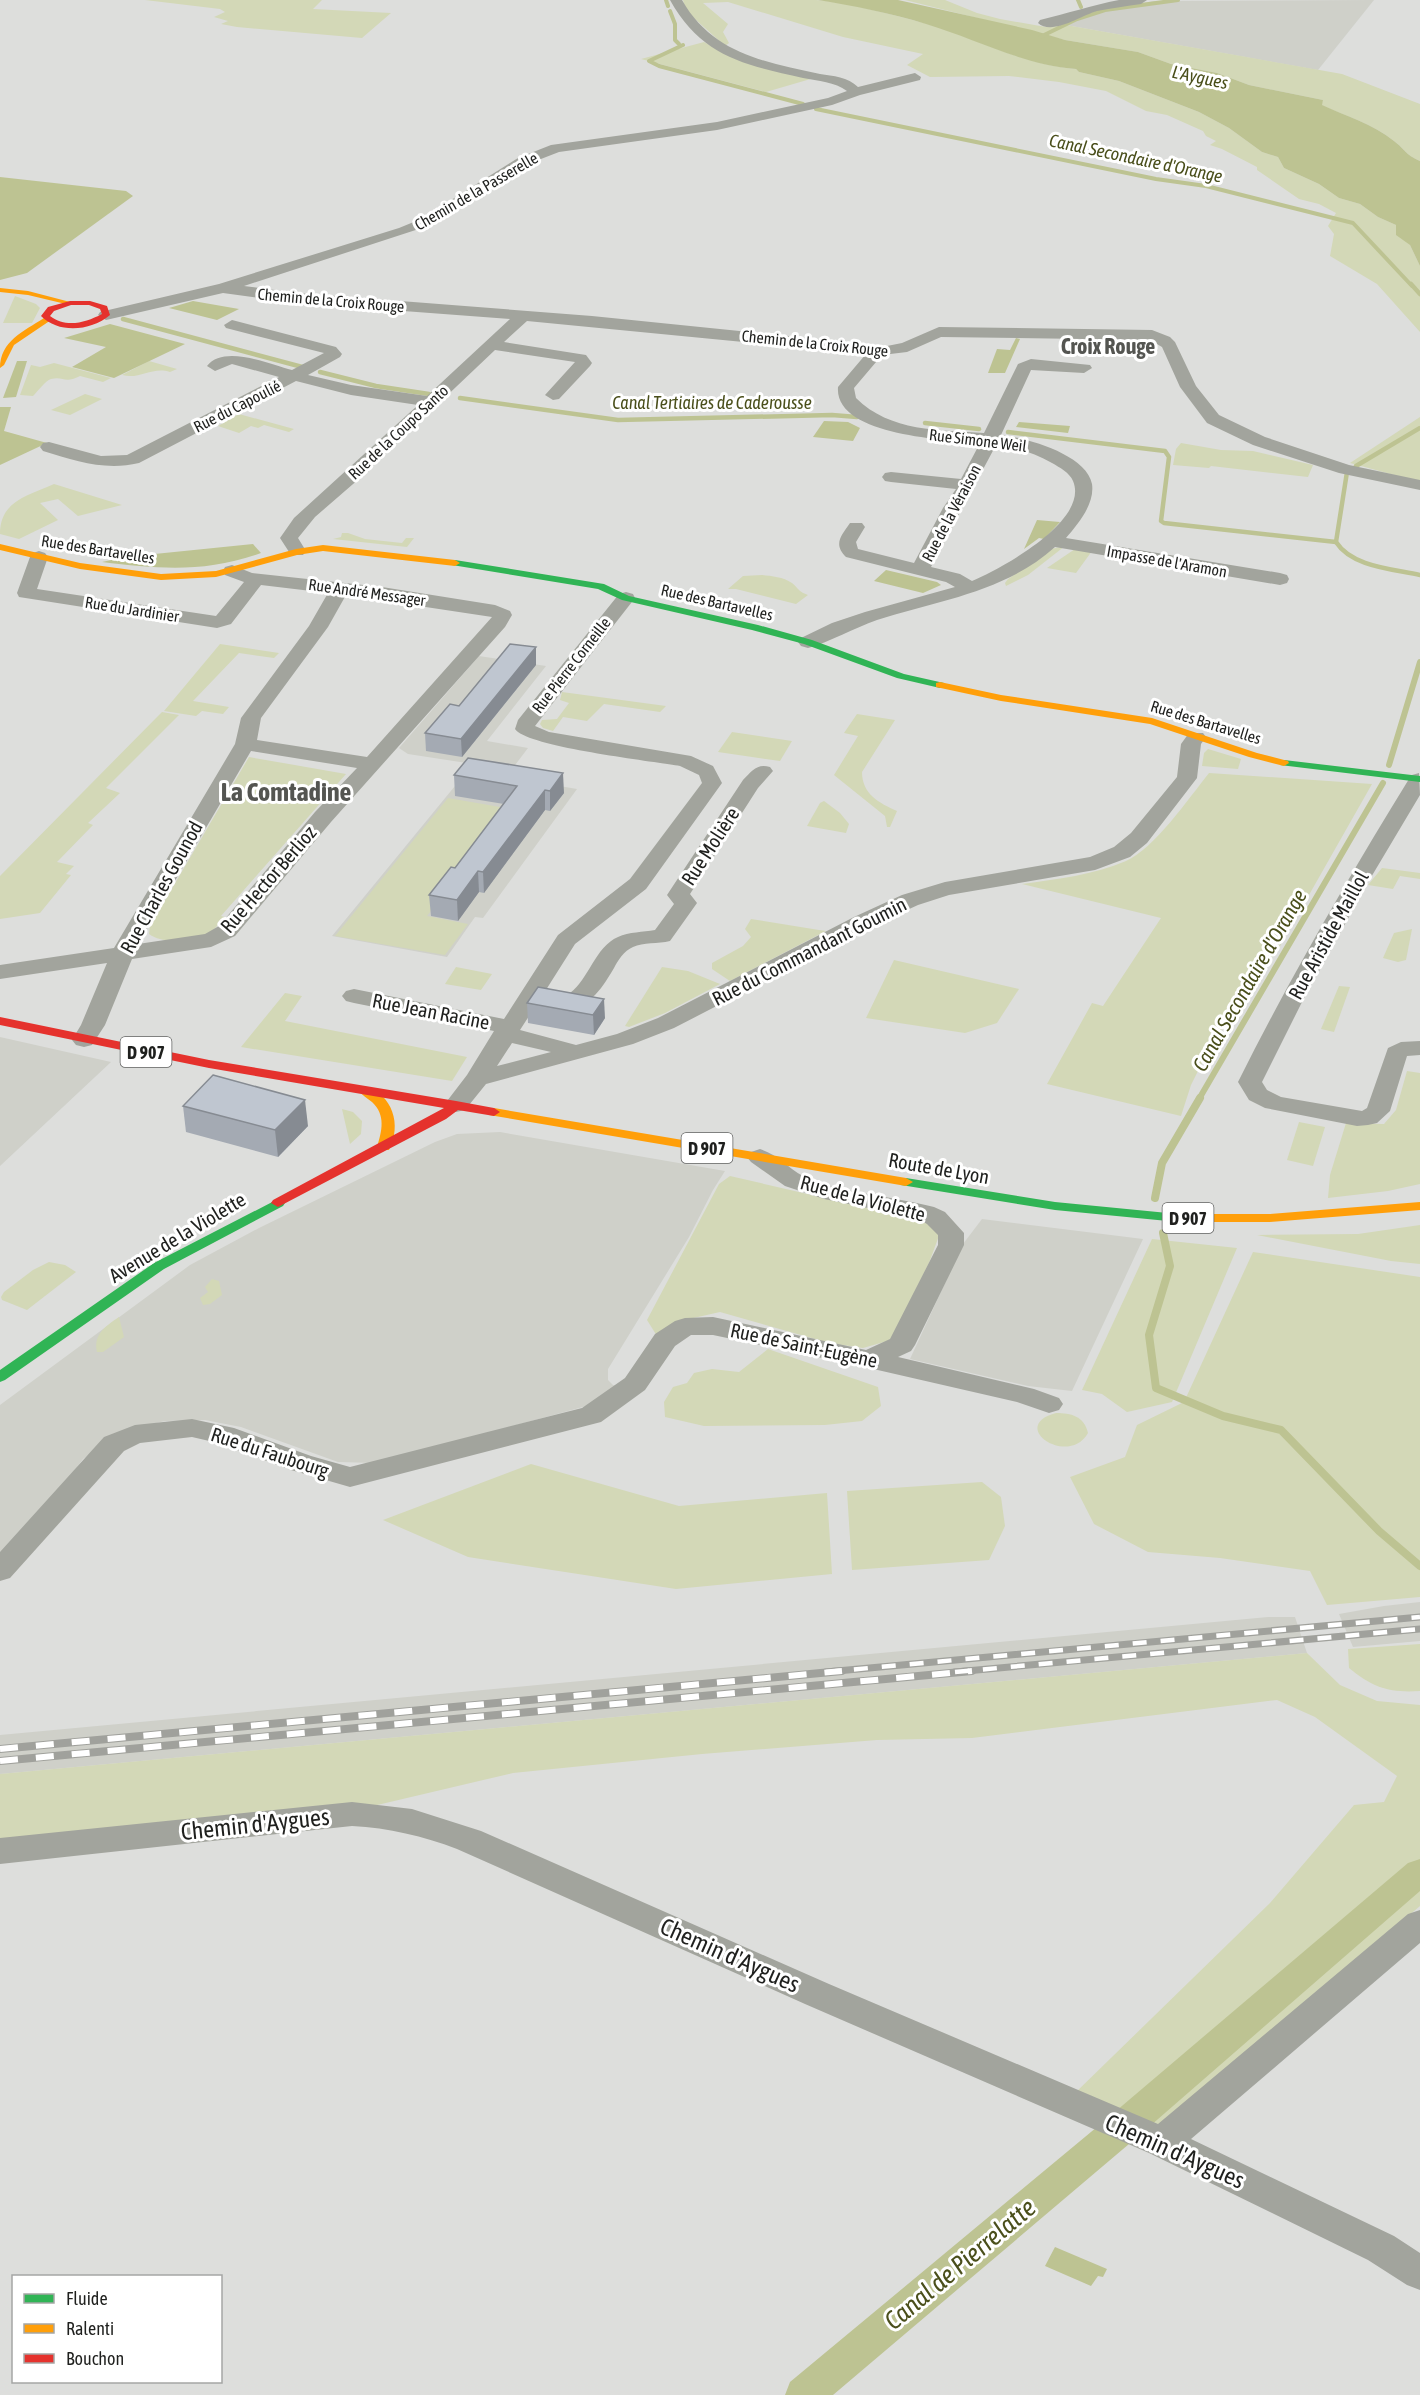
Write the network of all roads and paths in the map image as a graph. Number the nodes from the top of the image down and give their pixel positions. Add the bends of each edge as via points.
1 (676, 0) edge
2 (1141, 0) edge
3 (1044, 23) dead end
4 (915, 77) dead end
5 (855, 92) junction
6 (223, 288) junction
7 (0, 290) edge
8 (36, 296) junction
9 (70, 303) junction
10 (105, 311) junction
11 (49, 314) junction
12 (522, 317) junction
13 (62, 325) junction
14 (232, 325) dead end
15 (19, 338) junction
16 (491, 345) junction
17 (877, 351) junction
18 (0, 365) edge
19 (214, 366) dead end
20 (1084, 368) dead end
21 (294, 376) junction
22 (553, 394) dead end
23 (431, 402) junction
24 (988, 440) junction
25 (49, 447) dead end
26 (891, 477) dead end
27 (967, 485) junction
28 (1420, 485) edge
29 (855, 527) dead end
30 (1053, 541) junction
31 (0, 547) edge
32 (297, 551) junction
33 (39, 557) junction
34 (920, 570) junction
35 (232, 571) junction
36 (256, 579) junction
37 (1280, 579) dead end
38 (340, 588) junction
39 (972, 588) junction
40 (626, 598) junction
41 (503, 615) joint
42 (808, 642) junction
43 (1196, 737) junction
44 (245, 744) junction
45 (370, 764) junction
46 (763, 771) dead end
47 (1420, 779) edge
48 (630, 891) junction
49 (678, 895) junction
50 (122, 954) junction
51 (0, 972) edge
52 (530, 993) junction
53 (354, 996) dead end
54 (0, 1021) edge
55 (506, 1030) junction
56 (84, 1040) junction
57 (1420, 1048) edge
58 (573, 1053) junction
59 (477, 1079) junction
60 (364, 1090) junction
61 (456, 1105) junction
62 (384, 1147) junction
63 (760, 1157) junction
64 (1420, 1206) edge
65 (869, 1359) junction
66 (0, 1377) edge
67 (1049, 1404) dead end
68 (591, 1414) joint
69 (0, 1571) edge
70 (0, 1851) edge
71 (1420, 1923) edge
72 (1162, 2142) junction
73 (1420, 2273) edge

1 - 5 street via 693,28 718,47 754,62 835,81
2 - 3 street via 1093,8
4 - 5 street, Chemin de la Passerelle
5 - 6 street, Chemin de la Passerelle via 832,101 717,126 556,148 522,161 415,227
6 - 10 street, Chemin de la Passerelle via 148,306
6 - 12 street, Chemin de la Croix Rouge
7 - 8 street
8 - 9 street
8 - 11 street
9 - 10 street, Chemin de la Passerelle via 90,303
9 - 11 street, Chemin de la Passerelle
10 - 13 street, Chemin de la Passerelle via 83,324
11 - 13 street, Chemin de la Passerelle
11 - 15 street, Chemin de la Passerelle
12 - 16 street, Rue de la Coupo Santo
12 - 17 street, Chemin de la Croix Rouge
13 - 15 street, Chemin de la Passerelle
14 - 21 street via 333,352 329,358
15 - 18 street via 6,350
16 - 22 street via 580,358 584,363
16 - 23 street, Rue de la Coupo Santo
17 - 24 street, Rue Simone Weil via 846,387 848,400 860,411 898,429
17 - 28 street, Chemin de la Croix Rouge via 901,350 939,332 1159,336 1169,345 1188,387 1213,418 1259,441 1345,469
19 - 21 street via 231,359
20 - 24 street, Rue de la Véraison via 1031,364 1024,367
21 - 23 street, Rue du Capoulié via 351,390
21 - 25 street, Rue du Capoulié via 120,463 106,463
23 - 32 street, Rue de la Coupo Santo via 292,530 289,538
24 - 27 street, Rue de la Véraison
24 - 30 street, Rue Simone Weil via 1042,449 1077,473 1083,487 1077,511
26 - 27 street
27 - 34 street, Rue de la Véraison
29 - 34 street via 847,542 852,553
30 - 37 street, Impasse de l'Aramon
30 - 39 street, Rue Simone Weil via 1007,574
31 - 33 street, Rue des Bartavelles
32 - 35 street, Rue des Bartavelles
32 - 40 street, Rue des Bartavelles via 337,548 458,563 601,586
33 - 35 street, Rue des Bartavelles via 150,576
33 - 36 street, Rue du Jardinier via 26,592 217,622 224,620
34 - 39 street, Rue de la Véraison via 953,578
35 - 36 street, Rue André Messager
36 - 38 street, Rue André Messager
38 - 41 street, Rue André Messager
38 - 44 street, Rue Charles Gounod via 318,627 251,718 251,734
39 - 42 street, Rue Simone Weil via 837,626
40 - 42 street, Rue des Bartavelles
40 - 48 street, Rue Pierre Corneille via 525,724 525,729 544,737 673,758 702,766 711,774 712,783
41 - 45 street, Rue Hector Berlioz
42 - 43 street, Rue des Bartavelles via 901,676 1001,698 1152,721
43 - 47 street, Rue des Bartavelles via 1289,764
43 - 58 street, Rue du Commandant Goumin via 1191,744 1187,778 1122,852 1095,863 945,889 910,900 666,1023 625,1040
44 - 45 street
44 - 50 street, Rue Charles Gounod
45 - 50 street, Rue Hector Berlioz via 227,931 210,940
46 - 49 street, Rue Molière via 750,784
47 - 57 street, Rue Aristide Maillol via 1356,884 1250,1082 1258,1095 1274,1103 1368,1118 1378,1112 1396,1053
48 - 49 street
48 - 52 street via 566,940
49 - 52 street, Rue Molière via 686,903 662,936 626,942 612,954 580,999 568,1001
50 - 51 street, Rue Hector Berlioz
50 - 56 street, Rue Charles Gounod
52 - 55 street
53 - 55 street, Rue Jean Racine
54 - 56 street, D 907
55 - 58 street
55 - 59 street
56 - 60 street, D 907
58 - 59 street, Rue du Commandant Goumin
59 - 61 street
60 - 61 street, D 907
60 - 62 street via 385,1105 390,1115
61 - 62 street, Avenue de la Violette
61 - 63 street, Route de Lyon / D 907
62 - 66 street, Avenue de la Violette via 159,1266
63 - 64 street, Route de Lyon / D 907 via 1014,1200 1130,1214 1282,1218
63 - 65 street, Rue de la Violette via 795,1181 824,1191 925,1212 951,1233 951,1245 901,1345
65 - 67 street, Rue de Saint-Eugène
65 - 68 street, Rue de Saint-Eugène via 713,1326 685,1327 665,1340 636,1384
68 - 69 street, Rue du Faubourg via 350,1477 192,1428 135,1434 114,1444
70 - 72 street, Chemin d'Aygues via 328,1815 370,1814 410,1820 469,1840
71 - 72 street
72 - 73 street, Chemin d'Aygues via 1381,2248

